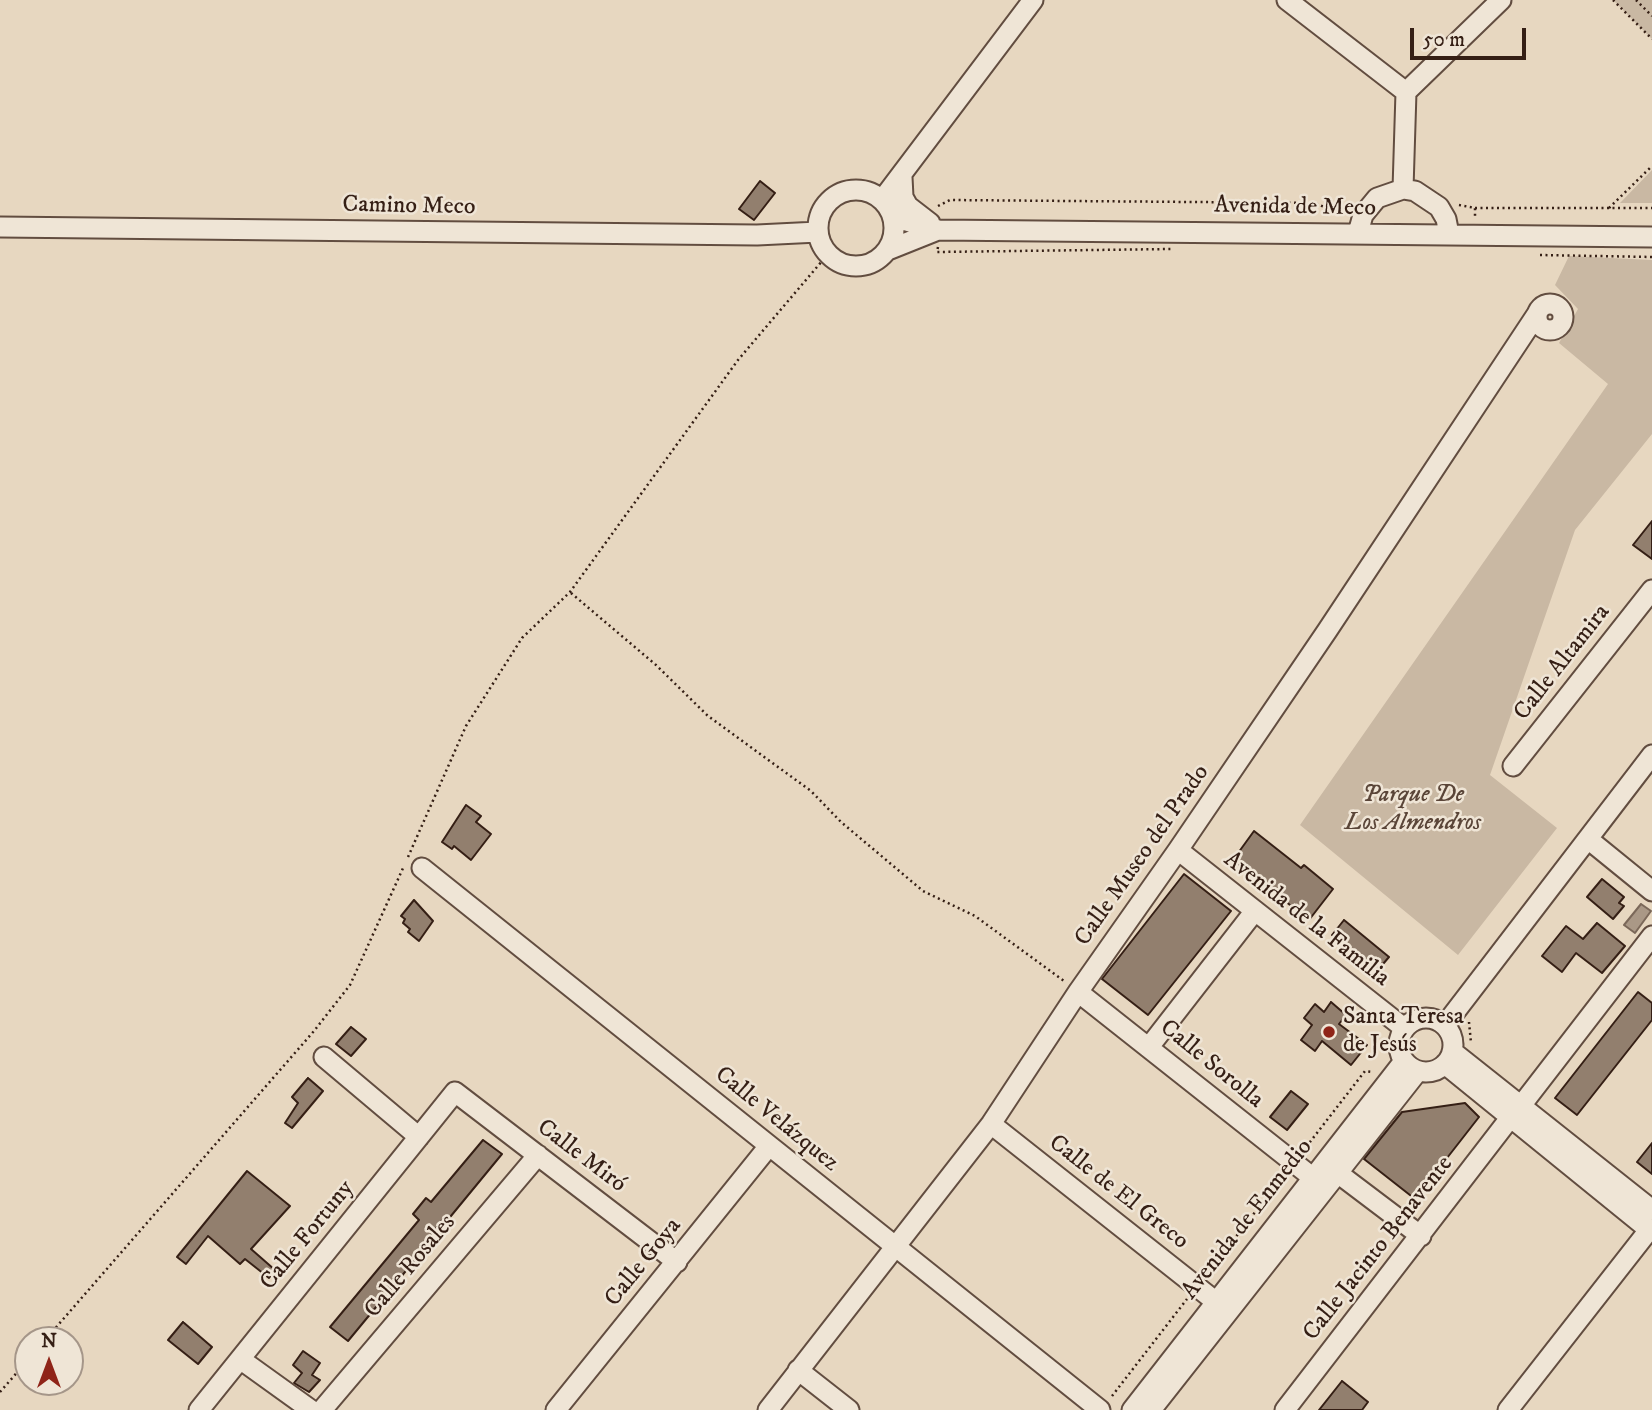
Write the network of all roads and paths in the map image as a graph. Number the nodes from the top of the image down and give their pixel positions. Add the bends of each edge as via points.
1 (1033, 0) edge
2 (1287, 0) edge
3 (1501, 0) edge
4 (1613, 0) edge
5 (1636, 0) edge
6 (1652, 16) edge
7 (1652, 39) edge
8 (1406, 92) junction
9 (1652, 166) edge
10 (902, 177) junction
11 (1403, 189) junction
12 (882, 200) junction
13 (937, 207) dead end
14 (1475, 208) dead end
15 (1609, 208) junction
16 (1652, 208) edge
17 (1331, 210) dead end
18 (893, 217) junction
19 (0, 227) edge
20 (818, 232) junction
21 (1358, 233) junction
22 (1449, 234) junction
23 (1652, 237) edge
24 (938, 238) junction
25 (1171, 246) dead end
26 (888, 250) junction
27 (828, 254) junction
28 (1536, 255) dead end
29 (1652, 257) edge
30 (1537, 314) dead end
31 (1652, 590) edge
32 (570, 592) junction
33 (1652, 755) edge
34 (1513, 766) dead end
35 (1588, 839) junction
36 (1178, 850) junction
37 (422, 868) dead end
38 (1652, 891) edge
39 (1254, 912) junction
40 (1652, 936) edge
41 (1078, 992) junction
42 (1469, 1022) dead end
43 (1445, 1025) junction
44 (1404, 1028) junction
45 (1149, 1047) junction
46 (1456, 1055) junction
47 (324, 1058) dead end
48 (1411, 1066) junction
49 (455, 1092) joint
50 (1515, 1112) junction
51 (990, 1124) junction
52 (419, 1137) junction
53 (769, 1146) junction
54 (538, 1155) junction
55 (1339, 1174) junction
56 (1312, 1177) junction
57 (1652, 1210) edge
58 (1650, 1231) edge
59 (1421, 1236) junction
60 (895, 1246) junction
61 (677, 1262) junction
62 (1215, 1301) junction
63 (58, 1326) edge
64 (240, 1359) junction
65 (798, 1370) junction
66 (14, 1376) edge
67 (0, 1392) edge
68 (199, 1410) edge
69 (311, 1410) edge
70 (322, 1410) edge
71 (556, 1410) edge
72 (768, 1410) edge
73 (849, 1410) edge
74 (1100, 1410) edge
75 (1132, 1410) edge
76 (1152, 1410) edge
77 (1285, 1410) edge
78 (1508, 1410) edge

1 - 10 street
2 - 8 street
3 - 8 street
4 - 7 path
5 - 6 path
8 - 11 street
9 - 15 path
10 - 12 street
10 - 24 street via 902,197
11 - 21 street via 1377,198 1363,215
11 - 22 street via 1415,191 1438,207
12 - 18 street
12 - 20 street via 858,189 833,197 824,206
13 - 17 path via 950,200 1315,203
14 - 15 path
15 - 16 path
18 - 24 street, Avenida de Meco
18 - 26 street via 895,229
19 - 20 street, Camino Meco
20 - 27 street
21 - 22 street, Avenida de Meco
21 - 24 street, Avenida de Meco
22 - 23 street, Avenida de Meco
24 - 25 path via 937,251 1172,251
24 - 26 street, Avenida de Meco
26 - 27 street via 859,266
27 - 32 path via 738,360
28 - 29 path
30 - 36 street, Calle Museo del Prado
31 - 34 street, Calle Altamira
32 - 41 path via 708,716 811,791 923,891 975,916
32 - 63 path via 522,638 466,726 349,985
33 - 35 street
35 - 38 street
35 - 43 street
36 - 39 street, Avenida de la Familia
36 - 41 street, Calle Museo del Prado
37 - 53 street, Calle Velázquez
39 - 44 street, Avenida de la Familia
39 - 45 street
40 - 50 street, Calle Jacinto Benavente
41 - 45 street, Calle Sorolla
41 - 51 street, Calle Museo del Prado
42 - 46 path
43 - 44 street via 1427,1017
43 - 46 street
44 - 48 street via 1399,1045
45 - 56 street, Calle Sorolla
46 - 48 street via 1432,1071
46 - 50 street
47 - 52 street
48 - 55 street, Avenida de Enmedio
48 - 56 street, Avenida de Enmedio
49 - 52 street, Calle Fortuny
49 - 54 street, Calle Miró
50 - 57 street
50 - 58 street
50 - 59 street, Calle Jacinto Benavente
51 - 60 street, Calle Museo del Prado
51 - 62 street, Calle de El Greco
52 - 64 street, Calle Fortuny
53 - 60 street, Calle Velázquez
53 - 61 street, Calle Goya
54 - 61 street, Calle Miró
54 - 70 street, Calle Rosales
55 - 59 street
55 - 76 street, Avenida de Enmedio
56 - 62 street, Avenida de Enmedio
58 - 78 street
59 - 77 street, Calle Jacinto Benavente
60 - 65 street, Calle Museo del Prado
60 - 74 street, Calle Velázquez
61 - 71 street, Calle Goya
62 - 75 street, Avenida de Enmedio
64 - 68 street, Calle Fortuny
64 - 69 street
65 - 72 street, Calle Museo del Prado
65 - 73 street
66 - 67 path

